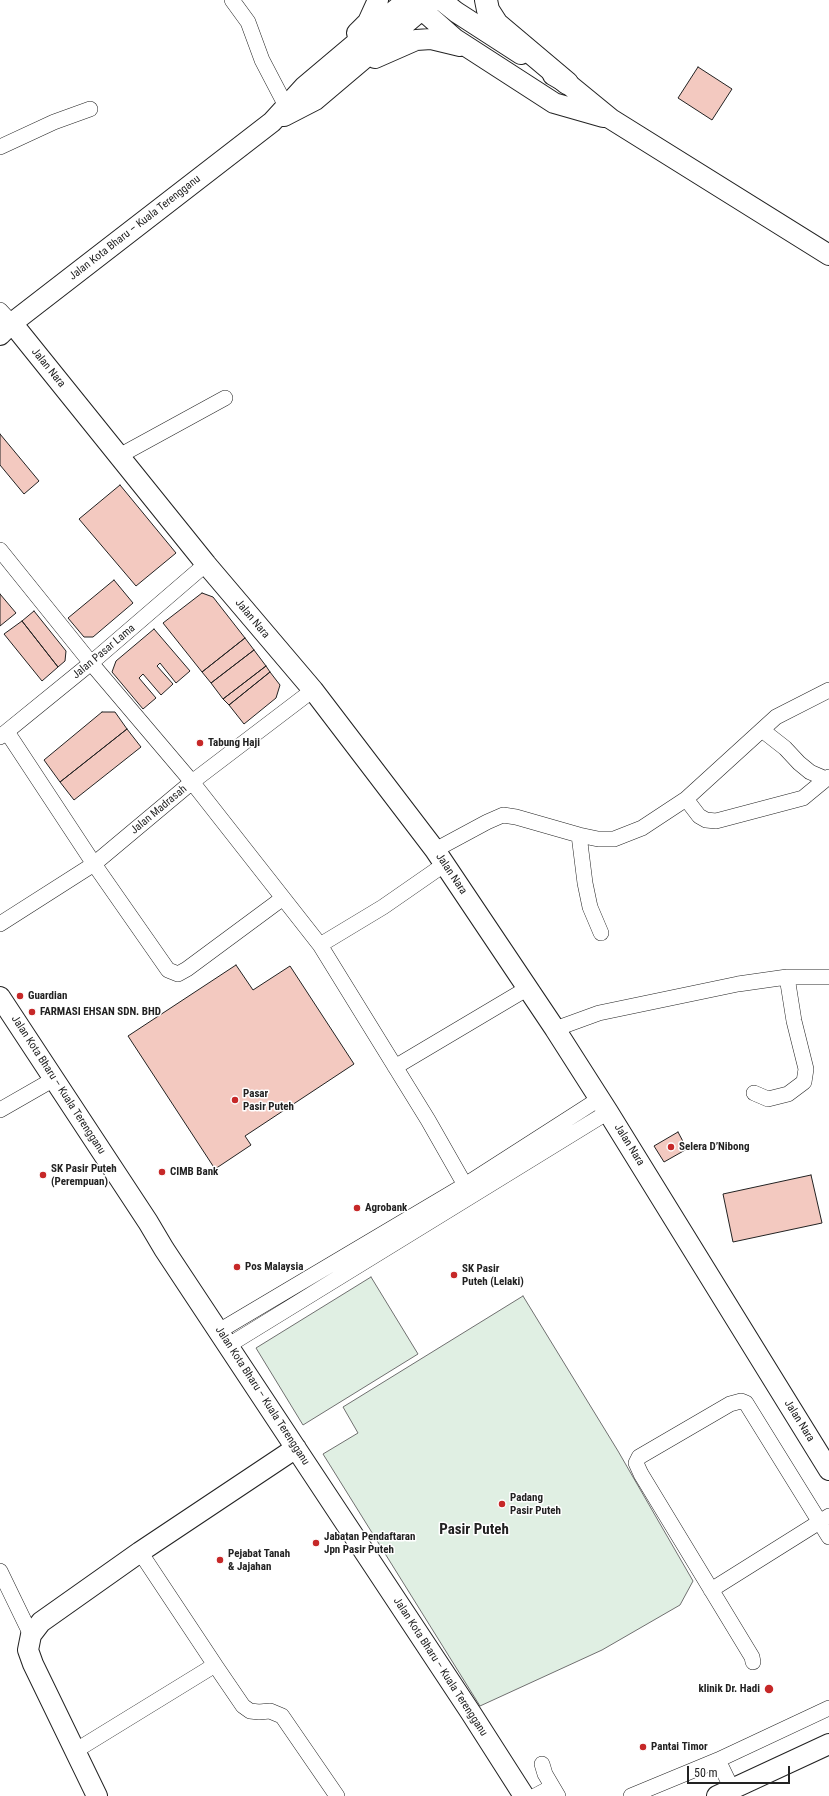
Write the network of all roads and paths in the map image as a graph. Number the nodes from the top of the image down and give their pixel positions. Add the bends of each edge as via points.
1 (232, 0) edge
2 (378, 0) edge
3 (441, 0) edge
4 (486, 0) edge
5 (419, 2) edge
6 (466, 47) junction
7 (567, 83) junction
8 (310, 94) junction
9 (286, 106) junction
10 (90, 109) dead end
11 (611, 120) junction
12 (272, 122) junction
13 (0, 146) edge
14 (829, 255) edge
15 (4, 323) edge
16 (225, 398) dead end
17 (119, 456) junction
18 (0, 550) edge
19 (206, 564) junction
20 (92, 663) junction
21 (313, 690) junction
22 (829, 690) edge
23 (762, 730) junction
24 (4, 734) edge
25 (828, 778) edge
26 (192, 782) junction
27 (686, 799) junction
28 (579, 835) junction
29 (440, 857) junction
30 (94, 864) junction
31 (283, 898) junction
32 (0, 924) edge
33 (601, 933) dead end
34 (320, 945) junction
35 (787, 977) junction
36 (829, 977) edge
37 (528, 988) junction
38 (0, 997) edge
39 (555, 1029) junction
40 (395, 1067) junction
41 (54, 1079) junction
42 (754, 1093) dead end
43 (604, 1105) junction
44 (0, 1110) edge
45 (465, 1185) junction
46 (224, 1338) junction
47 (296, 1448) junction
48 (829, 1470) edge
49 (824, 1519) edge
50 (829, 1537) edge
51 (140, 1552) junction
52 (0, 1571) edge
53 (711, 1590) junction
54 (31, 1635) junction
55 (753, 1662) dead end
56 (215, 1665) junction
57 (829, 1708) edge
58 (829, 1744) edge
59 (75, 1752) junction
60 (718, 1760) junction
61 (542, 1764) dead end
62 (555, 1792) edge
63 (724, 1793) edge
64 (97, 1796) edge
65 (337, 1796) edge
66 (524, 1796) edge
67 (534, 1796) edge
68 (631, 1796) edge

1 - 9 street via 248,22 262,60
2 - 8 main road via 368,22
3 - 7 main road
4 - 7 highway via 488,10 497,24
5 - 6 main road via 446,32
5 - 8 main road, Jalan Kota Bharu – Kuala Terengganu
6 - 8 main road via 431,39 416,40 379,56
6 - 11 main road via 554,103
7 - 11 main road
8 - 9 main road, Jalan Kota Bharu – Kuala Terengganu
8 - 12 main road, Jalan Kota Bharu – Kuala Terengganu
9 - 12 main road, Jalan Kota Bharu – Kuala Terengganu
10 - 13 street
11 - 14 main road
12 - 15 main road, Jalan Kota Bharu – Kuala Terengganu
15 - 17 main road, Jalan Nara
16 - 17 street
17 - 19 main road, Jalan Nara
18 - 20 street
19 - 20 street, Jalan Pasar Lama
19 - 21 main road, Jalan Nara
20 - 24 street, Jalan Pasar Lama
20 - 26 street
21 - 26 street, Jalan Madrasah
21 - 29 main road, Jalan Nara
22 - 23 street via 789,709
23 - 25 street via 810,772
23 - 27 street
24 - 30 street
25 - 27 street via 803,798 716,820 706,820 699,816
26 - 30 street, Jalan Madrasah
26 - 31 street
27 - 28 street via 642,828 614,839
28 - 29 street via 516,816 503,815 487,822
28 - 33 street via 590,907
29 - 34 street via 383,907
29 - 37 main road, Jalan Nara
30 - 31 street via 168,970 178,974
30 - 32 street, Jalan Madrasah
31 - 34 street
34 - 40 street
35 - 36 street
35 - 39 street via 738,984 599,1013
35 - 42 street via 794,1021 806,1069 804,1082 788,1094 768,1099
37 - 39 main road, Jalan Nara
37 - 40 street
38 - 41 main road, Jalan Kota Bharu – Kuala Terengganu
39 - 43 main road, Jalan Nara
40 - 45 street
41 - 44 street
41 - 46 main road, Jalan Kota Bharu – Kuala Terengganu
43 - 45 street
43 - 46 street
43 - 48 main road, Jalan Nara
45 - 46 street
46 - 47 main road, Jalan Kota Bharu – Kuala Terengganu
47 - 51 main road
47 - 66 main road, Jalan Kota Bharu – Kuala Terengganu
49 - 50 street
49 - 53 street
49 - 53 street via 746,1403 741,1401 730,1404 639,1457 636,1462 641,1474
51 - 54 main road via 41,1622
51 - 56 street
52 - 54 street
53 - 55 street
54 - 59 main road via 28,1650 33,1664
56 - 59 street
56 - 65 street via 243,1706 250,1711 270,1711 282,1716
57 - 60 street
58 - 63 main road
59 - 64 main road
60 - 63 street
60 - 68 street
61 - 62 street
62 - 67 street

